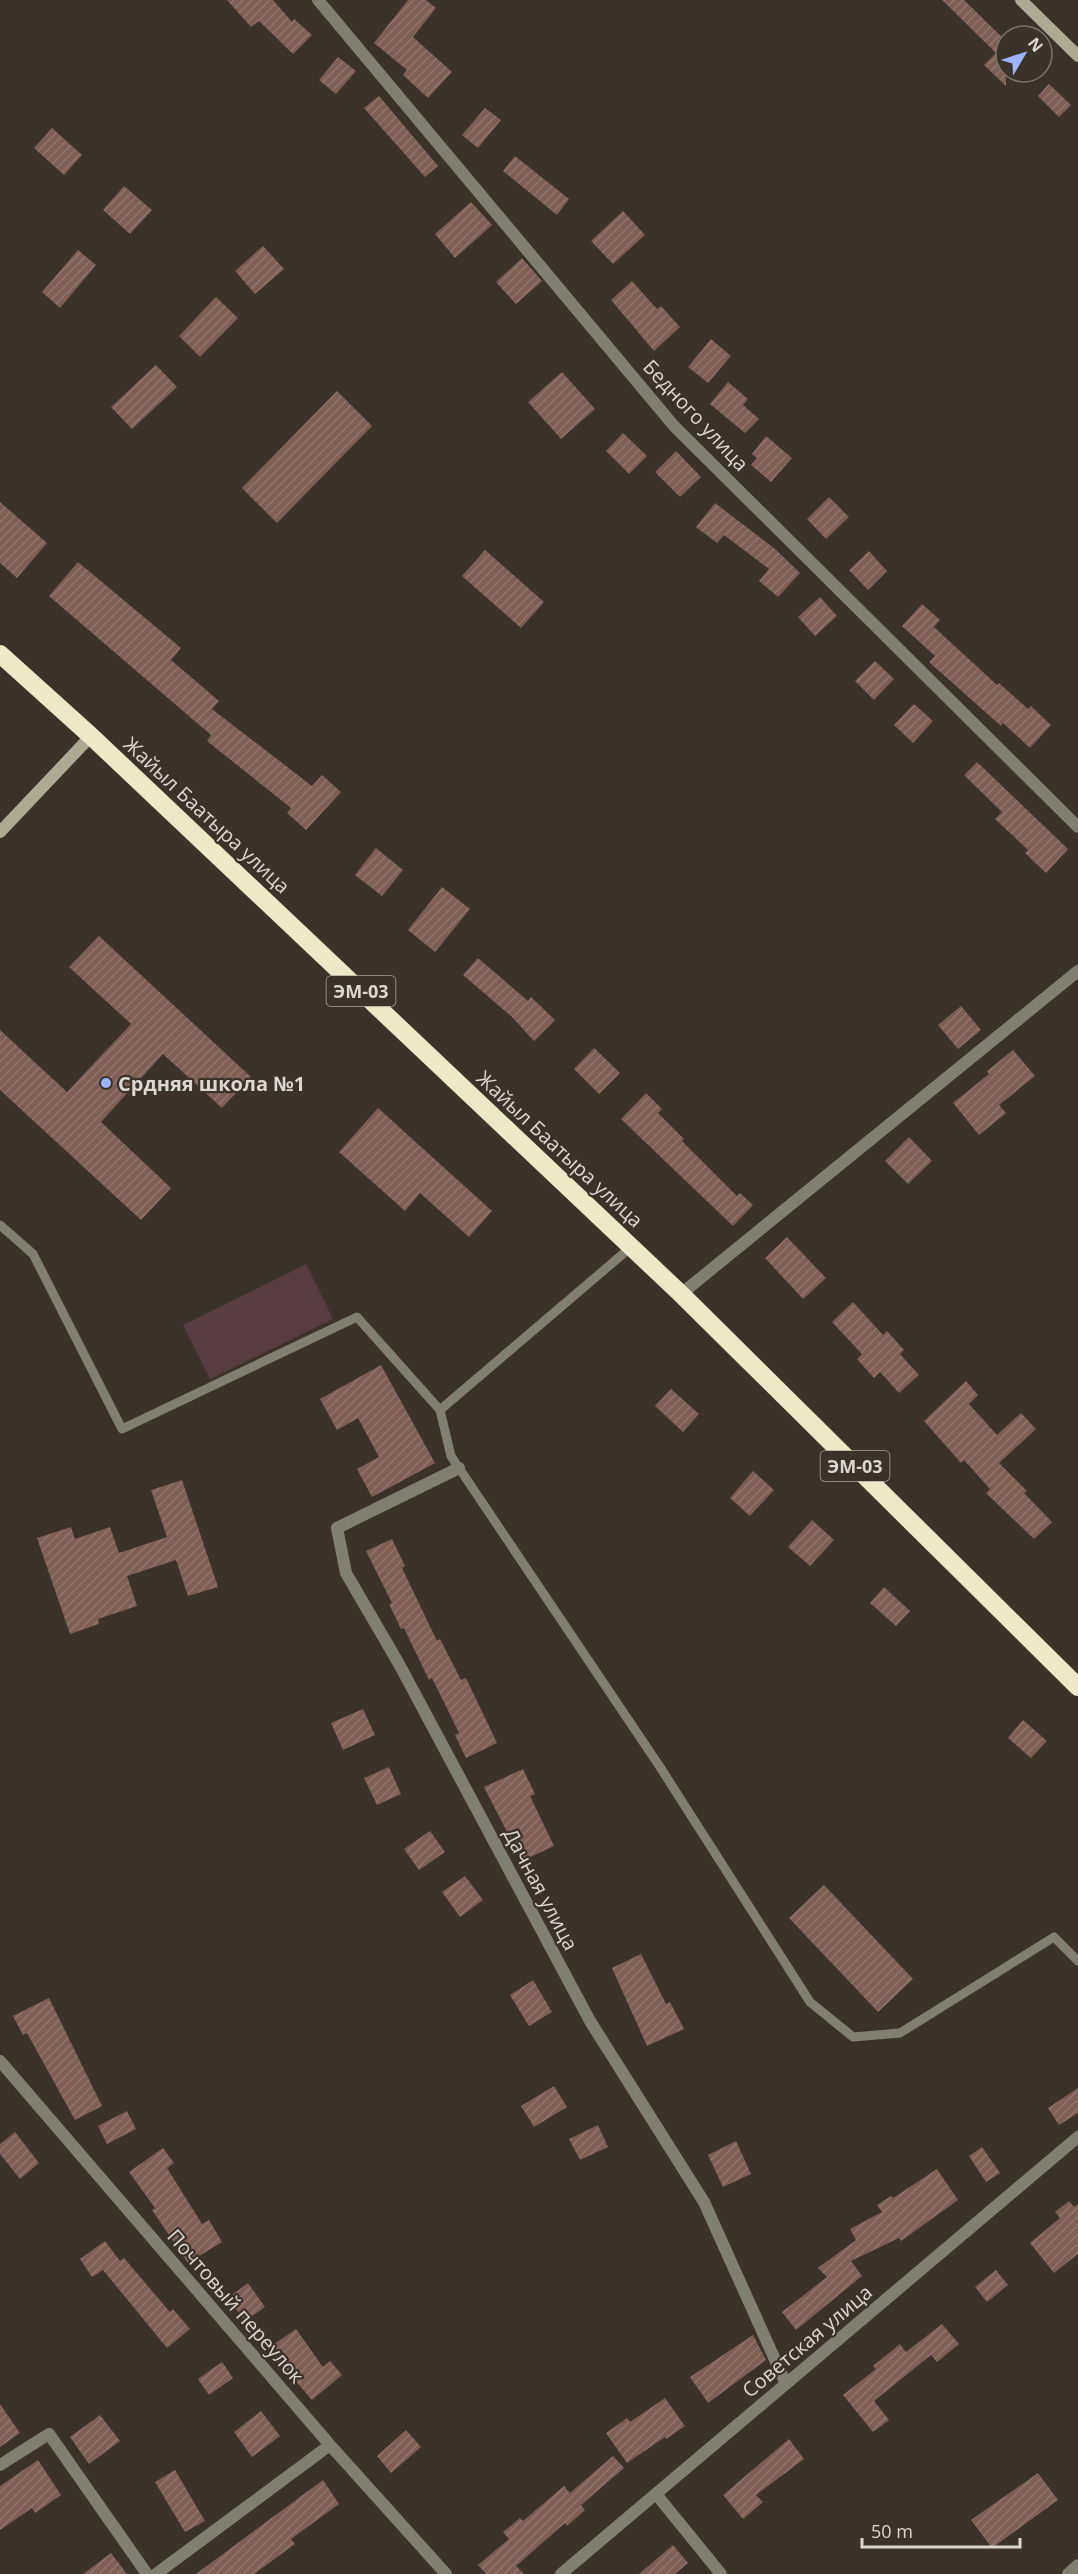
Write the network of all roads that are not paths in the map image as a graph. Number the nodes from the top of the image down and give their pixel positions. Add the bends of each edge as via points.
1 (318, 0) edge
2 (1022, 0) edge
3 (1078, 56) edge
4 (0, 654) edge
5 (90, 736) junction
6 (1078, 827) edge
7 (0, 832) edge
8 (1078, 971) edge
9 (0, 1225) edge
10 (631, 1247) junction
11 (681, 1294) junction
12 (440, 1410) junction
13 (459, 1468) junction
14 (1078, 1687) edge
15 (1078, 1961) edge
16 (0, 2061) edge
17 (1078, 2137) edge
18 (786, 2384) junction
19 (330, 2445) junction
20 (0, 2465) edge
21 (656, 2494) junction
22 (1078, 2565) edge
23 (147, 2574) edge
24 (156, 2574) edge
25 (446, 2574) edge
26 (561, 2574) edge
27 (721, 2574) edge
28 (1068, 2574) edge

1 - 6 street, Бедного улица via 674,426
2 - 3 street
4 - 5 highway, Жайыл Баатыра улица / ЭМ-03
5 - 7 street
5 - 10 highway, Жайыл Баатыра улица / ЭМ-03
8 - 11 street
9 - 12 lane via 33,1254 122,1429 357,1317
10 - 11 highway, Жайыл Баатыра улица / ЭМ-03
10 - 12 lane
11 - 14 highway, Жайыл Баатыра улица / ЭМ-03
12 - 13 lane via 451,1456
13 - 15 lane via 660,1767 810,2002 853,2037 900,2033 1054,1937
13 - 18 street, Дачная улица via 337,1528 346,1573 405,1674 590,2021 704,2202
16 - 19 street, Почтовый переулок
17 - 18 street, Советская улица
18 - 21 street, Советская улица
19 - 24 street
19 - 25 street, Почтовый переулок
20 - 23 street via 49,2434
21 - 26 street, Советская улица
21 - 27 street
22 - 28 street

